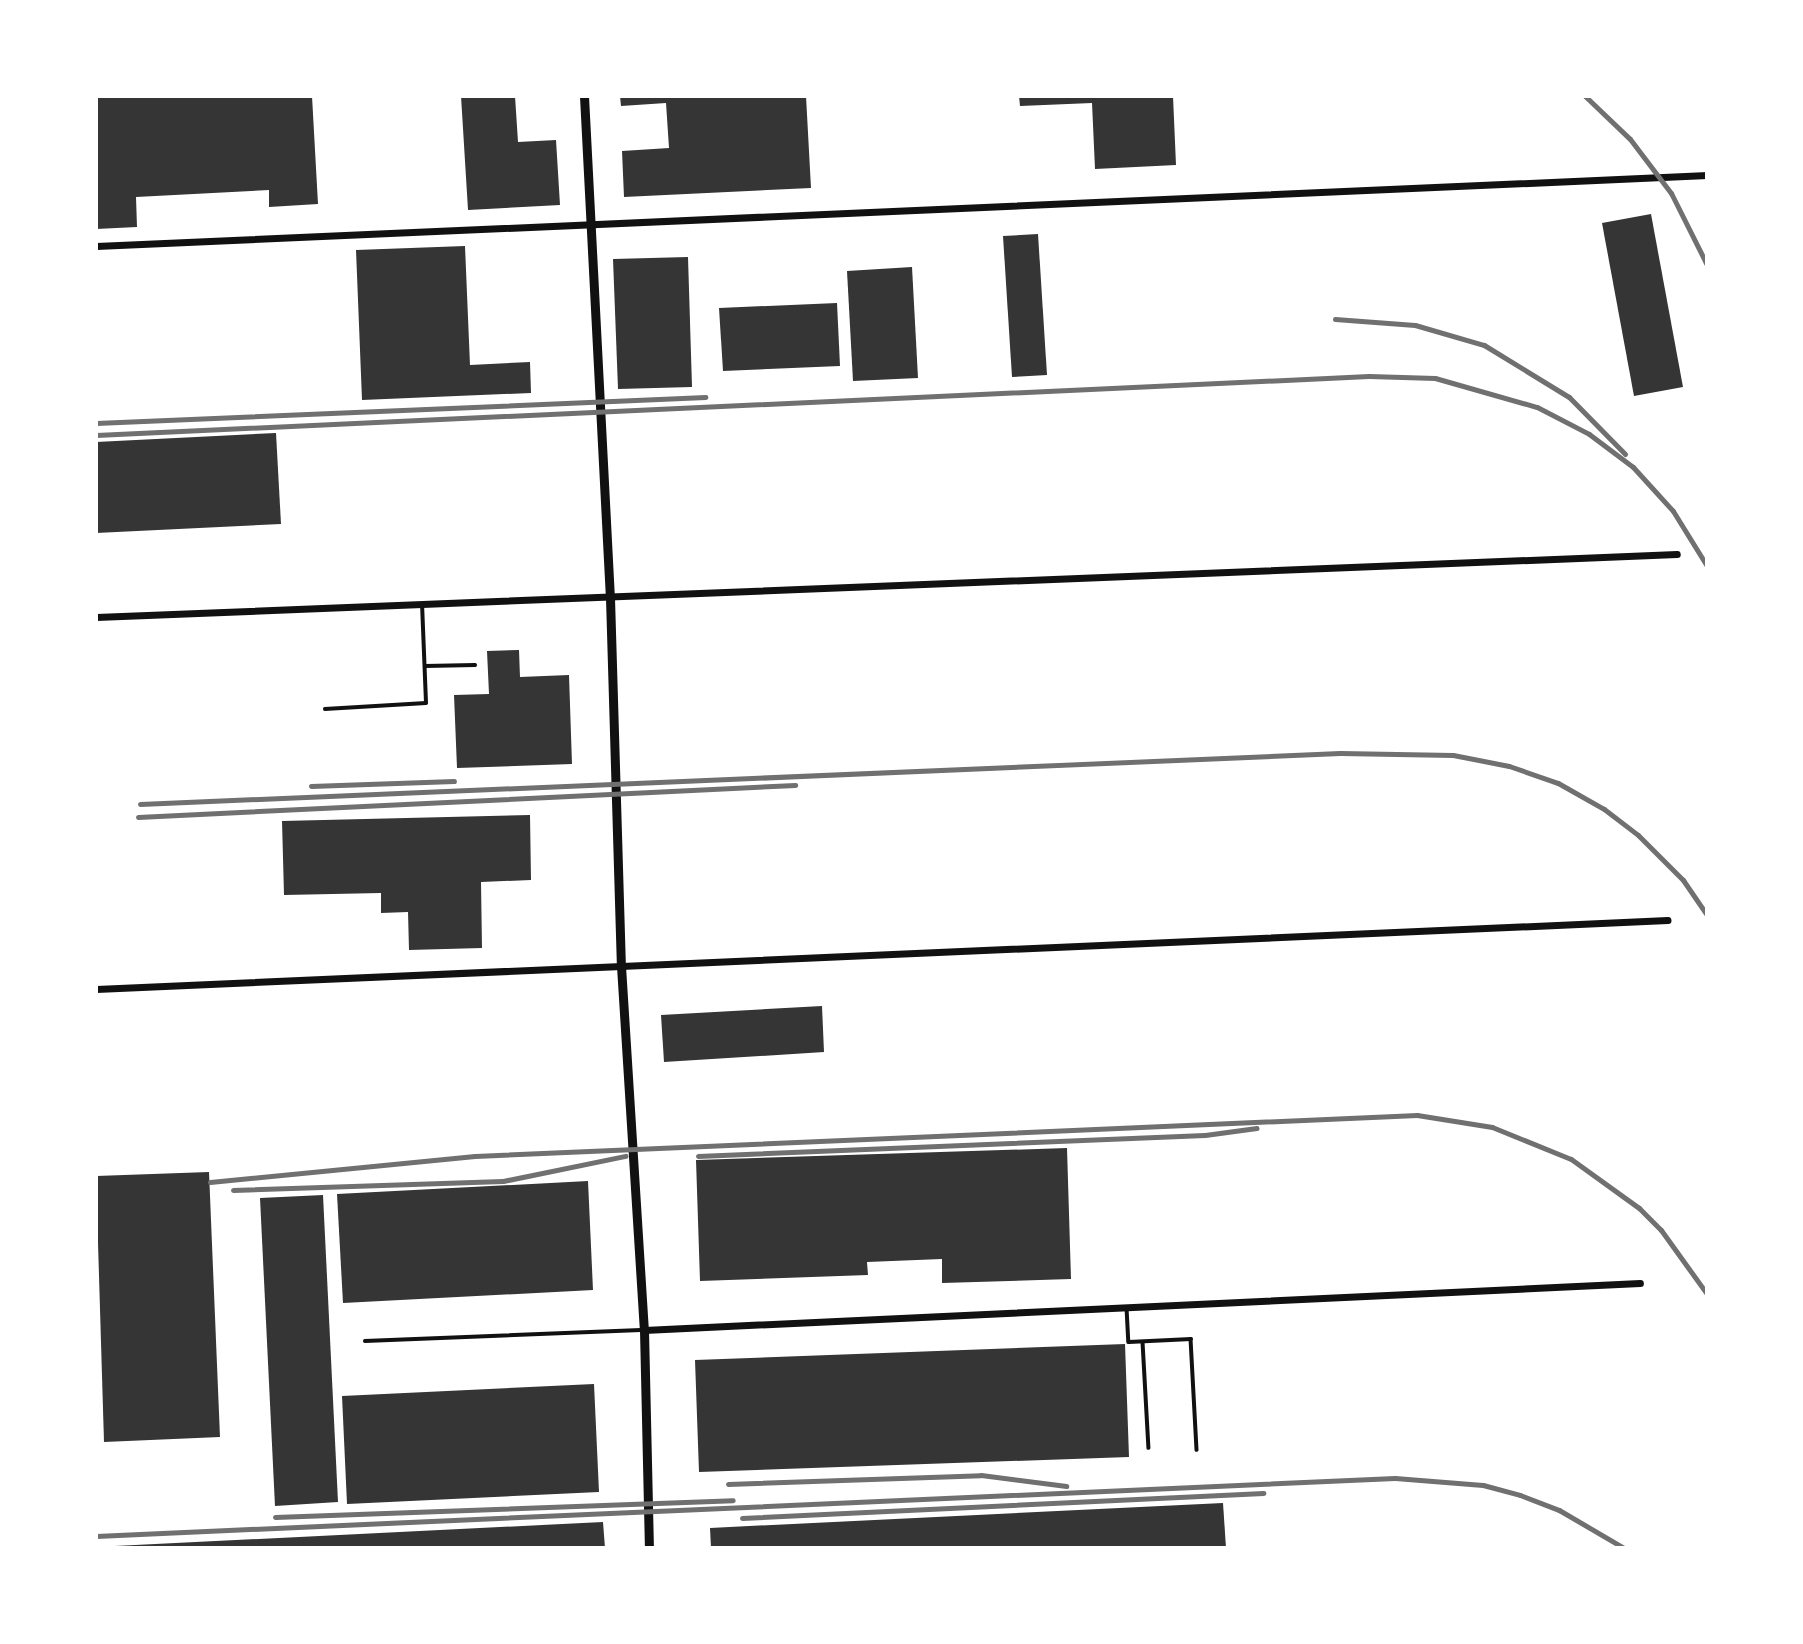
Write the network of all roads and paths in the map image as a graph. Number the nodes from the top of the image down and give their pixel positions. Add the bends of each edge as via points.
1 (584, 96) edge
2 (1707, 175) edge
3 (589, 221) junction
4 (96, 246) edge
5 (1677, 554) dead end
6 (610, 598) junction
7 (422, 605) junction
8 (96, 617) edge
9 (475, 665) dead end
10 (425, 666) junction
11 (325, 709) dead end
12 (1667, 920) dead end
13 (621, 966) junction
14 (96, 989) edge
15 (1640, 1283) dead end
16 (1126, 1307) junction
17 (643, 1330) junction
18 (365, 1341) dead end
19 (1143, 1341) junction
20 (1149, 1448) dead end
21 (1197, 1451) dead end
22 (649, 1548) edge

1 - 3 street
2 - 3 street
3 - 4 street
3 - 6 street
5 - 6 street
6 - 7 street
6 - 13 street
7 - 8 street
7 - 10 lane
9 - 10 lane
10 - 11 lane via 426,703
12 - 13 street
13 - 14 street
13 - 17 street
15 - 16 street
16 - 17 street
16 - 19 lane via 1129,1342
17 - 18 lane
17 - 22 street
19 - 20 lane
19 - 21 lane via 1191,1339

